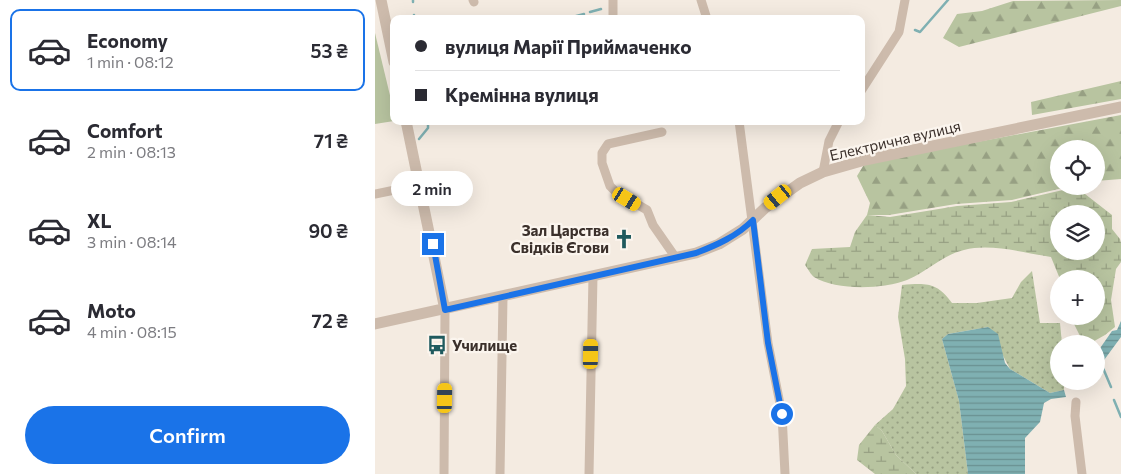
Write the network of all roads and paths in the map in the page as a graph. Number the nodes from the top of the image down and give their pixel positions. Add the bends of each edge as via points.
1 (381, 0) edge
2 (613, 0) edge
3 (701, 0) edge
4 (905, 0) edge
5 (613, 15) edge
6 (706, 15) edge
7 (390, 43) edge
8 (865, 85) edge
9 (1121, 106) edge
10 (407, 125) edge
11 (739, 125) edge
12 (837, 125) edge
13 (662, 132) dead end
14 (823, 172) junction
15 (417, 173) junction
16 (375, 194) edge
17 (753, 220) junction
18 (676, 258) junction
19 (593, 276) junction
20 (503, 297) junction
21 (445, 310) junction
22 (375, 324) edge
23 (1076, 402) dead end
24 (444, 474) edge
25 (500, 474) edge
26 (589, 474) edge
27 (785, 474) edge
28 (1082, 474) edge

1 - 7 street
2 - 5 street
3 - 6 street
4 - 8 street via 899,32
9 - 14 street, Електрична вулиця via 865,160
10 - 15 street
11 - 17 street
12 - 14 street via 829,141
13 - 18 street via 608,144 602,153 602,163 610,186 647,210 653,225
14 - 17 street, Електрична вулиця via 778,197
15 - 16 street
15 - 21 street
17 - 18 street, Електрична вулиця via 719,244
17 - 27 street via 768,343 782,414
18 - 19 street, Електрична вулиця
19 - 20 street, Електрична вулиця
19 - 26 street
20 - 21 street, Електрична вулиця
20 - 25 street
21 - 22 street, Електрична вулиця
21 - 24 street
23 - 28 street

